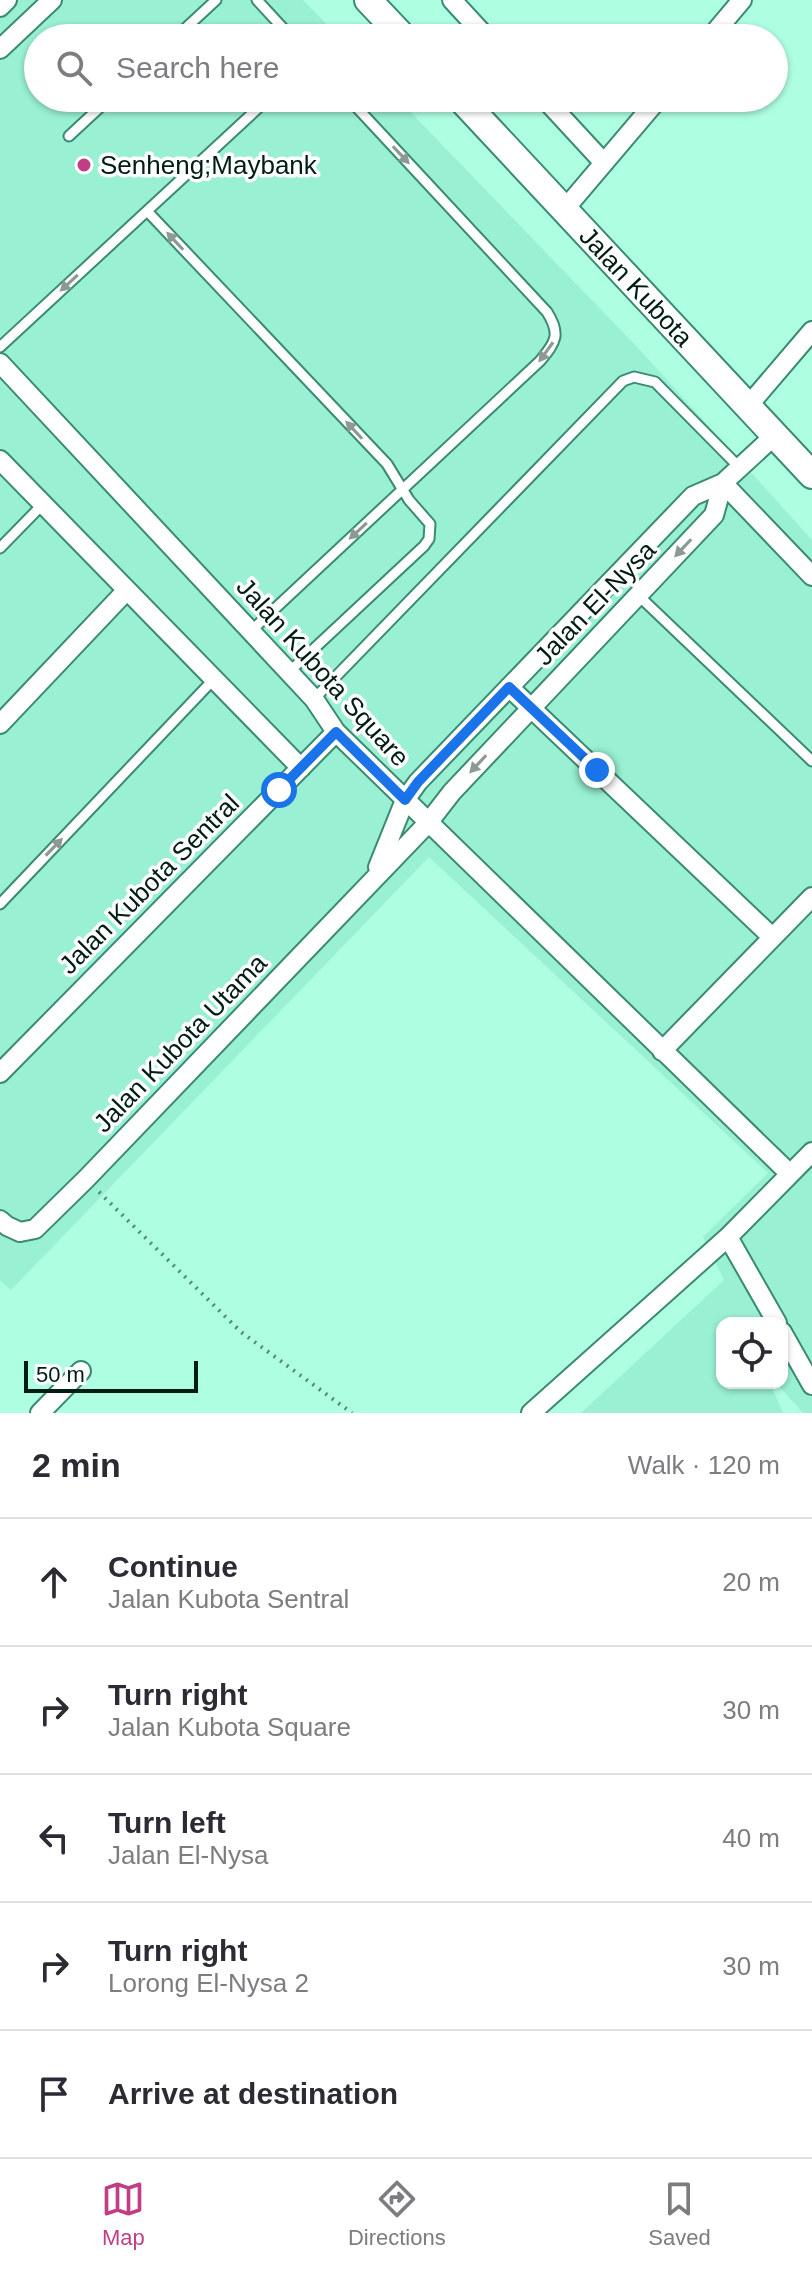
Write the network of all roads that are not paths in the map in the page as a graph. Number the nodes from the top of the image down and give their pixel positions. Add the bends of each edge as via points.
1 (7, 0) edge
2 (52, 0) edge
3 (216, 0) edge
4 (257, 0) edge
5 (368, 0) edge
6 (452, 0) edge
7 (742, 0) edge
8 (0, 7) edge
9 (27, 24) edge
10 (190, 24) edge
11 (279, 24) edge
12 (391, 24) edge
13 (474, 24) edge
14 (722, 24) edge
15 (24, 26) edge
16 (0, 49) edge
17 (95, 112) edge
18 (254, 112) edge
19 (361, 112) edge
20 (473, 112) edge
21 (557, 112) edge
22 (647, 112) edge
23 (69, 136) dead end
24 (604, 163) junction
25 (564, 210) junction
26 (147, 211) junction
27 (812, 331) edge
28 (0, 347) edge
29 (0, 363) edge
30 (748, 406) junction
31 (775, 435) junction
32 (0, 460) edge
33 (740, 468) junction
34 (812, 475) edge
35 (723, 483) junction
36 (402, 489) junction
37 (43, 504) junction
38 (0, 548) edge
39 (812, 576) edge
40 (127, 590) junction
41 (639, 596) junction
42 (251, 631) junction
43 (289, 672) junction
44 (214, 679) junction
45 (509, 687) junction
46 (314, 699) junction
47 (531, 707) junction
48 (0, 724) edge
49 (336, 732) junction
50 (812, 761) edge
51 (301, 768) junction
52 (405, 800) junction
53 (428, 823) junction
54 (372, 880) junction
55 (812, 897) edge
56 (0, 904) edge
57 (772, 937) junction
58 (662, 1051) junction
59 (0, 1073) edge
60 (812, 1152) edge
61 (790, 1174) junction
62 (0, 1220) edge
63 (728, 1237) junction
64 (774, 1317) edge
65 (788, 1340) edge
66 (81, 1371) dead end
67 (812, 1385) edge
68 (40, 1413) edge
69 (531, 1413) edge

1 - 8 street
2 - 9 street
3 - 10 lane
4 - 11 lane
5 - 12 street
6 - 13 street
7 - 14 street
15 - 16 street
17 - 23 lane
18 - 26 lane
19 -> 36 lane via 556,326 555,338 540,361
20 - 25 street, Jalan Kubota
21 - 24 street
22 - 24 street
24 - 25 street
25 - 30 street, Jalan Kubota
26 -> 28 lane
36 -> 26 lane via 387,464
27 - 30 street
29 - 42 street, Jalan Kubota Square
30 - 31 street, Jalan Kubota
31 - 33 street, Jalan El-Nysa
31 - 34 street, Jalan Kubota
32 - 37 street
33 - 35 street, Jalan El-Nysa
33 - 46 lane via 655,382 634,377 623,381
35 - 39 street
35 -> 41 street, Jalan El-Nysa via 714,515
35 - 45 street, Jalan El-Nysa via 693,496
36 -> 42 lane
36 - 43 lane via 430,524 429,539
37 - 38 lane
37 - 40 street
40 - 44 street
40 - 48 street
41 - 47 street, Jalan El-Nysa
41 - 50 lane
42 - 43 street, Jalan Kubota Square
43 - 46 street, Jalan Kubota Square
44 - 51 street
56 -> 44 lane
45 - 47 street
45 - 52 street, Jalan El-Nysa
46 - 49 street, Jalan Kubota Square
47 -> 53 street, Jalan El-Nysa
47 - 57 street
49 - 51 street, Jalan Kubota Sentral
49 - 52 street, Jalan Kubota Square
51 - 59 street, Jalan Kubota Sentral
52 - 53 street, Jalan Kubota Square
52 - 54 street, Jalan Kubota Utama
53 - 54 street, Jalan Kubota Utama
53 - 58 street, Jalan Kubota Square
54 - 62 street, Jalan Kubota Utama via 35,1229 20,1232
55 - 57 street
57 - 58 street
58 - 61 street, Jalan Kubota Square
60 - 61 street
61 - 63 street
63 - 64 street
63 - 69 street
65 - 67 street
66 - 68 street

